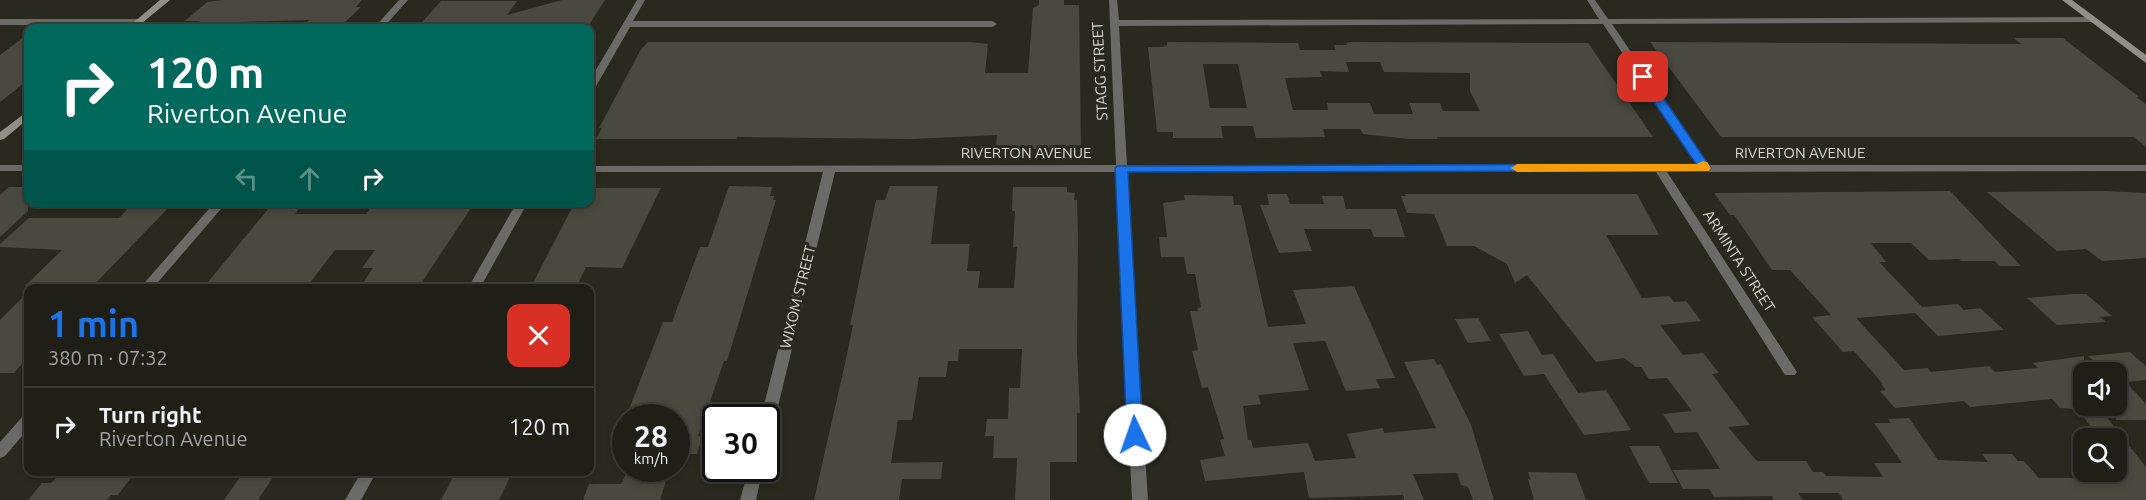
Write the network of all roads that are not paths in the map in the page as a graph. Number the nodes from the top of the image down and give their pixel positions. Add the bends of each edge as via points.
1 (166, 0) edge
2 (404, 0) edge
3 (641, 0) edge
4 (1113, 0) edge
5 (1591, 0) edge
6 (2066, 0) edge
7 (2093, 20) junction
8 (0, 22) edge
9 (140, 22) junction
10 (1606, 22) junction
11 (1114, 23) junction
12 (137, 24) edge
13 (382, 24) edge
14 (627, 24) junction
15 (992, 24) dead end
16 (2146, 60) edge
17 (594, 81) edge
18 (24, 117) edge
19 (0, 137) edge
20 (0, 168) edge
21 (24, 168) edge
22 (830, 168) junction
23 (1121, 168) junction
24 (1659, 168) junction
25 (1705, 168) junction
26 (2146, 168) edge
27 (594, 169) edge
28 (218, 207) edge
29 (520, 207) edge
30 (150, 284) edge
31 (476, 284) edge
32 (1790, 372) dead end
33 (771, 404) edge
34 (24, 425) edge
35 (0, 452) edge
36 (367, 476) edge
37 (752, 482) edge
38 (353, 500) edge
39 (748, 500) edge
40 (1140, 500) edge

1 - 9 main road
2 - 13 street
3 - 14 street
4 - 11 street, STAGG STREET
5 - 10 street
6 - 7 main road
7 - 10 street
7 - 16 main road
8 - 9 street
9 - 12 main road
10 - 11 street
10 - 25 street
11 - 23 street, STAGG STREET
14 - 15 street
14 - 17 street
18 - 19 main road
20 - 21 street
22 - 23 street, RIVERTON AVENUE
22 - 27 street, RIVERTON AVENUE
22 - 33 street, WIXOM STREET
23 - 24 street, RIVERTON AVENUE
23 - 40 street, STAGG STREET
24 - 25 street, RIVERTON AVENUE
24 - 32 street, ARMINTA STREET
25 - 26 street, RIVERTON AVENUE
28 - 30 street
29 - 31 street
34 - 35 street
36 - 38 street
37 - 39 street

